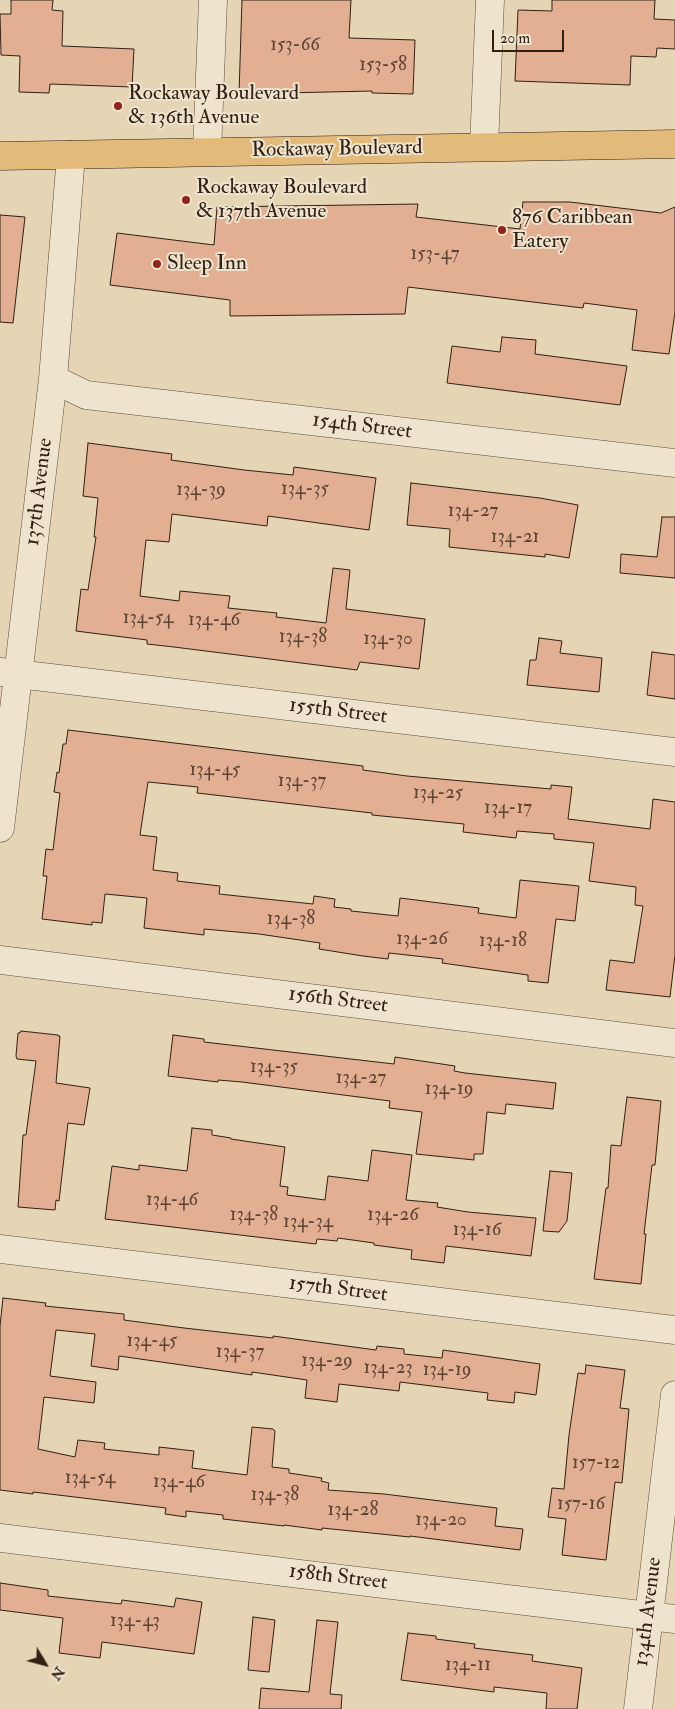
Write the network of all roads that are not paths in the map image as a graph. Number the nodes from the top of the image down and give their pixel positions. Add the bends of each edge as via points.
1 (213, 0) edge
2 (490, 0) edge
3 (675, 144) edge
4 (484, 147) junction
5 (207, 152) junction
6 (70, 155) junction
7 (0, 156) edge
8 (53, 379) junction
9 (675, 463) edge
10 (9, 673) edge
11 (675, 752) edge
12 (0, 828) edge
13 (0, 960) edge
14 (675, 1042) edge
15 (0, 1249) edge
16 (675, 1330) edge
17 (675, 1395) edge
18 (0, 1538) edge
19 (662, 1617) edge
20 (638, 1709) edge

1 - 5 street
2 - 4 street
3 - 4 main road, Rockaway Boulevard
4 - 5 main road, Rockaway Boulevard
5 - 6 main road, Rockaway Boulevard
6 - 7 main road, Rockaway Boulevard
6 - 8 street, 137th Avenue
8 - 9 street, 154th Street via 86,395
8 - 10 street, 137th Avenue
10 - 11 street, 155th Street
10 - 12 street, 137th Avenue
13 - 14 street, 156th Street
15 - 16 street, 157th Street
17 - 19 street, 134th Avenue
18 - 19 street, 158th Street
19 - 20 street, 134th Avenue

